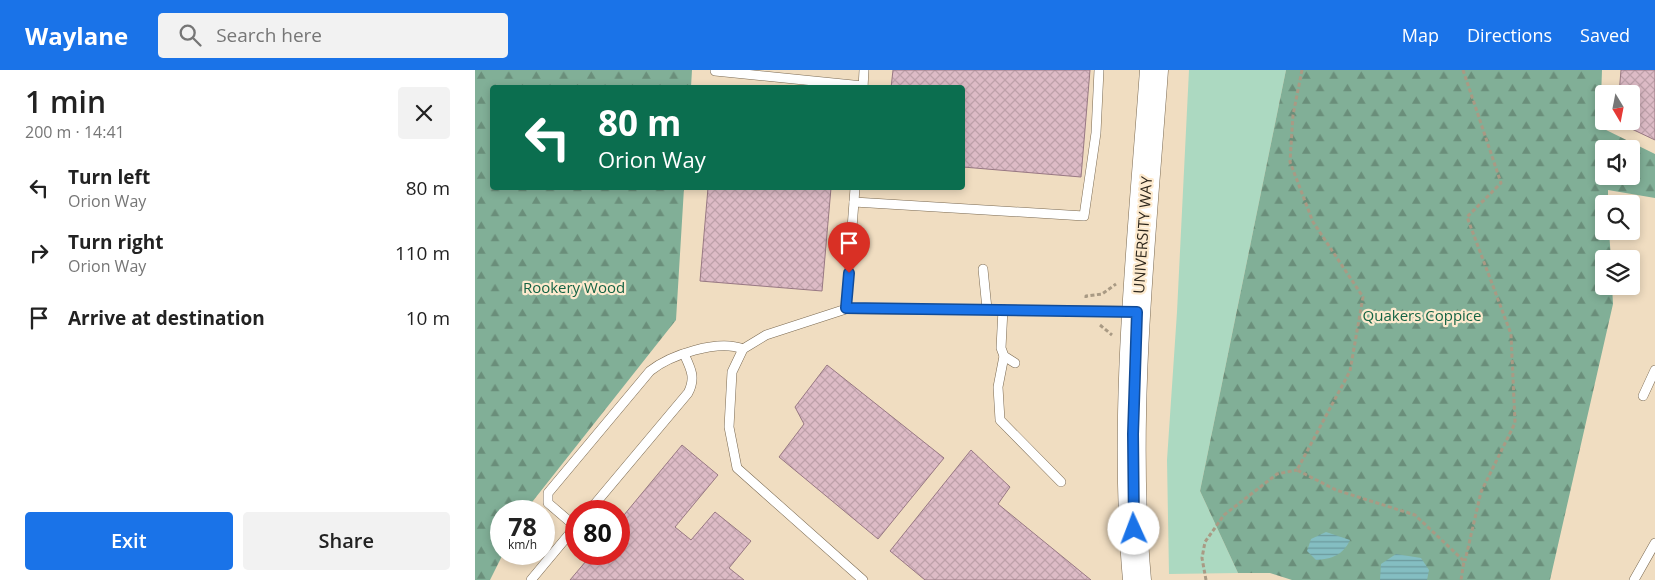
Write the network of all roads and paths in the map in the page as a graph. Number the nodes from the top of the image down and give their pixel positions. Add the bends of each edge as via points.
1 (864, 70) edge
2 (1099, 70) edge
3 (1154, 70) edge
4 (1302, 70) edge
5 (1463, 70) edge
6 (715, 71) edge
7 (844, 85) edge
8 (863, 85) edge
9 (855, 190) edge
10 (854, 202) junction
11 (983, 269) dead end
12 (846, 308) junction
13 (987, 309) junction
14 (1003, 309) junction
15 (1137, 312) junction
16 (743, 349) junction
17 (684, 354) junction
18 (1004, 356) junction
19 (1015, 363) dead end
20 (1655, 370) edge
21 (1643, 396) dead end
22 (1297, 470) junction
23 (1061, 482) dead end
24 (598, 500) edge
25 (565, 517) edge
26 (565, 539) edge
27 (1655, 542) edge
28 (1465, 561) junction
29 (531, 580) edge
30 (863, 580) edge
31 (1137, 580) edge
32 (1206, 580) edge
33 (1461, 580) edge
34 (1634, 580) edge

1 - 8 lane
2 - 10 lane via 1096,133 1084,216
3 - 15 highway, UNIVERSITY WAY
4 - 22 path via 1293,115 1290,162 1313,222 1363,297 1350,371
5 - 28 path via 1501,183 1467,218 1511,334 1515,423 1481,492
6 - 7 lane
9 - 10 lane
10 - 12 lane
11 - 13 lane
12 - 13 lane
12 - 16 lane via 766,335
13 - 14 lane
14 - 15 lane
14 - 18 lane via 1001,348
15 - 31 highway, UNIVERSITY WAY via 1133,452
16 - 17 lane via 733,345 721,346
16 - 30 lane via 732,372 729,427 737,468
17 - 24 lane via 693,376 688,393
17 - 25 lane via 650,371 548,493 548,503
18 - 19 lane
18 - 23 lane via 998,387 1000,420
20 - 21 lane
22 - 28 path via 1336,490 1415,514
22 - 32 path via 1277,474 1218,522 1205,542 1202,558
26 - 29 lane
27 - 34 lane
28 - 33 path

